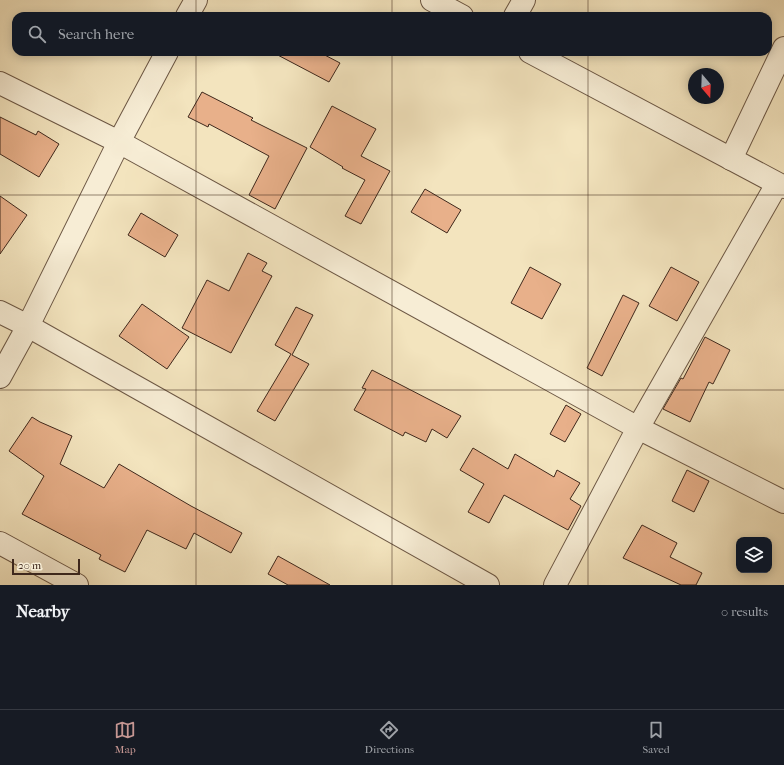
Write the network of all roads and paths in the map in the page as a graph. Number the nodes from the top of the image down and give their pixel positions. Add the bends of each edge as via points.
1 (196, 0) edge
2 (432, 0) edge
3 (524, 0) edge
4 (189, 12) edge
5 (454, 12) edge
6 (518, 12) edge
7 (784, 48) edge
8 (166, 56) edge
9 (538, 56) edge
10 (0, 83) edge
11 (119, 142) junction
12 (731, 159) junction
13 (780, 186) edge
14 (0, 312) edge
15 (28, 326) junction
16 (0, 377) edge
17 (638, 428) junction
18 (784, 502) edge
19 (0, 543) edge
20 (78, 585) edge
21 (488, 585) edge
22 (555, 585) edge

1 - 4 street
2 - 5 street
3 - 6 street
7 - 12 street
8 - 11 street
9 - 12 street
10 - 11 street
11 - 15 street
11 - 17 street
12 - 13 street
13 - 17 street
14 - 15 street
15 - 16 street
15 - 21 street
17 - 18 street
17 - 22 street
19 - 20 street

